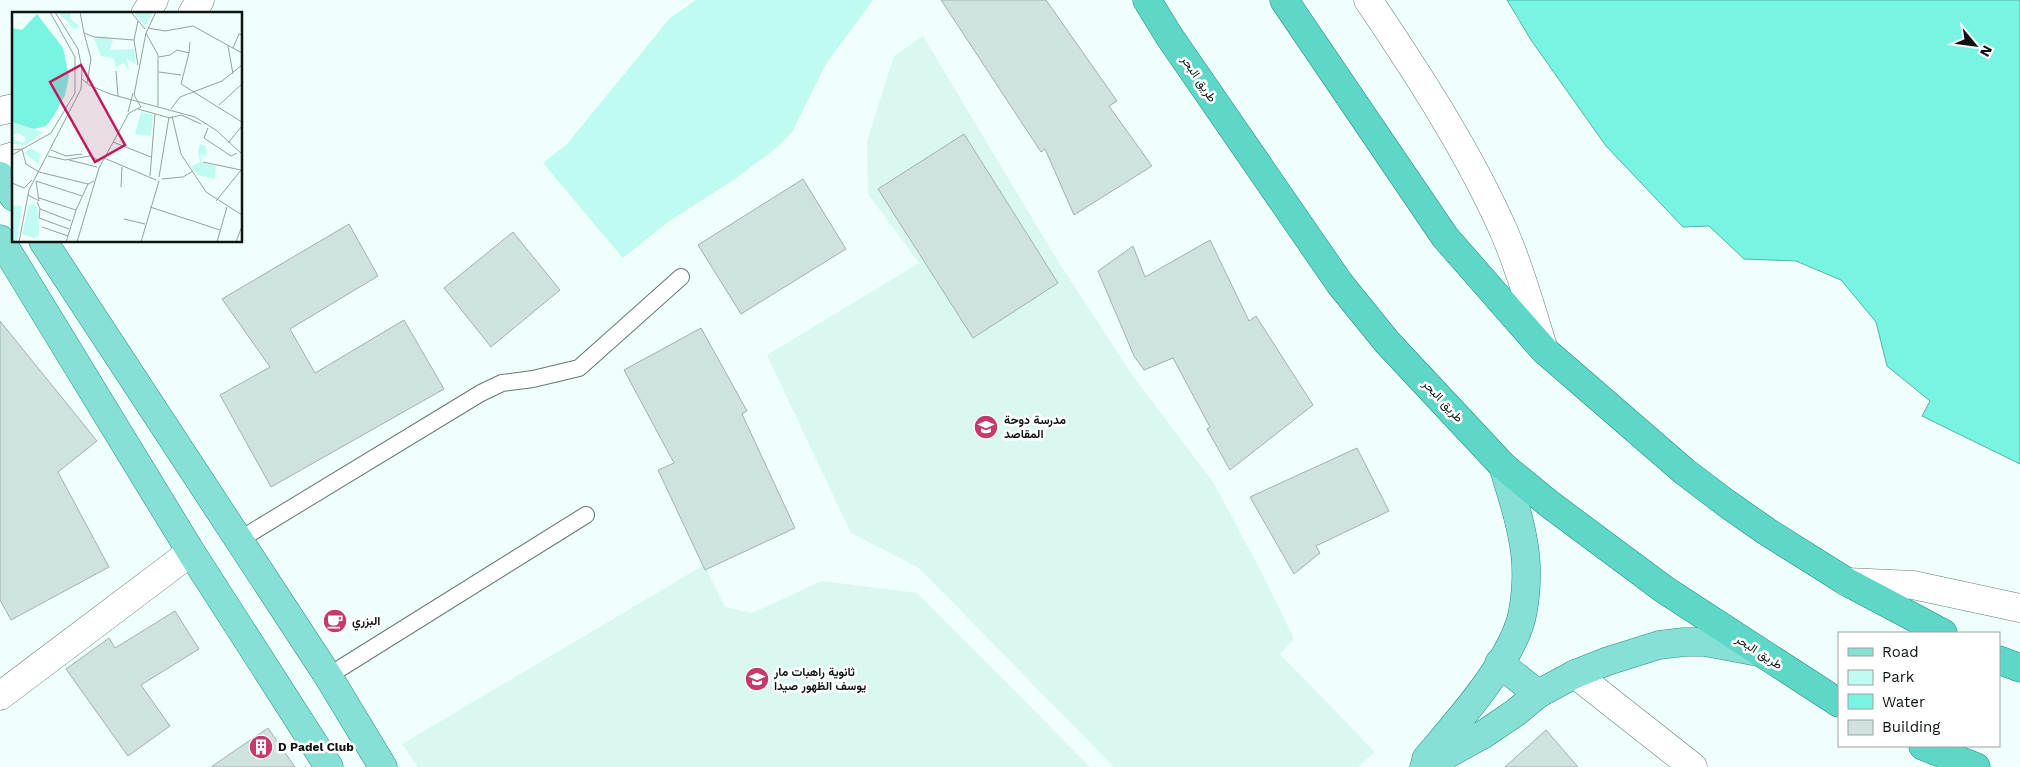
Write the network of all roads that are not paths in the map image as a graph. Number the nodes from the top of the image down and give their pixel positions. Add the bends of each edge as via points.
1 (154, 0) edge
2 (200, 0) edge
3 (1147, 0) edge
4 (1284, 0) edge
5 (1368, 0) edge
6 (145, 12) edge
7 (193, 12) edge
8 (0, 176) edge
9 (12, 194) edge
10 (0, 239) edge
11 (43, 242) edge
12 (681, 277) dead end
13 (1544, 350) junction
14 (1503, 466) junction
15 (586, 515) dead end
16 (239, 540) junction
17 (191, 552) junction
18 (1847, 582) junction
19 (2020, 608) edge
20 (1941, 632) edge
21 (1758, 652) junction
22 (2000, 660) edge
23 (1499, 663) junction
24 (2020, 668) edge
25 (1575, 674) junction
26 (328, 676) junction
27 (1538, 694) junction
28 (0, 696) edge
29 (1838, 702) edge
30 (1926, 747) edge
31 (1973, 766) edge
32 (329, 767) edge
33 (383, 767) edge
34 (1419, 767) edge
35 (1424, 767) edge
36 (1693, 767) edge

1 - 6 street
2 - 7 street
3 - 14 highway, طريق البحر via 1340,284 1387,342
4 - 13 highway via 1445,237
5 - 13 street via 1421,78 1467,159 1505,235
8 - 9 main road
10 - 17 main road
11 - 16 main road
12 - 16 lane via 579,368 502,383 481,393
13 - 18 highway via 1685,472 1766,531
14 - 21 highway, طريق البحر via 1636,569
14 - 23 main road via 1524,541 1525,596 1512,642
15 - 26 lane
16 - 26 main road
17 - 28 street
17 - 32 main road
18 - 19 street via 1913,585
18 - 20 highway
21 - 25 main road via 1704,642 1684,642 1659,646
21 - 29 highway, طريق البحر
22 - 24 highway
23 - 27 main road
23 - 34 main road via 1466,712
25 - 27 main road
25 - 36 street
26 - 33 main road
27 - 35 main road via 1484,734
30 - 31 highway

